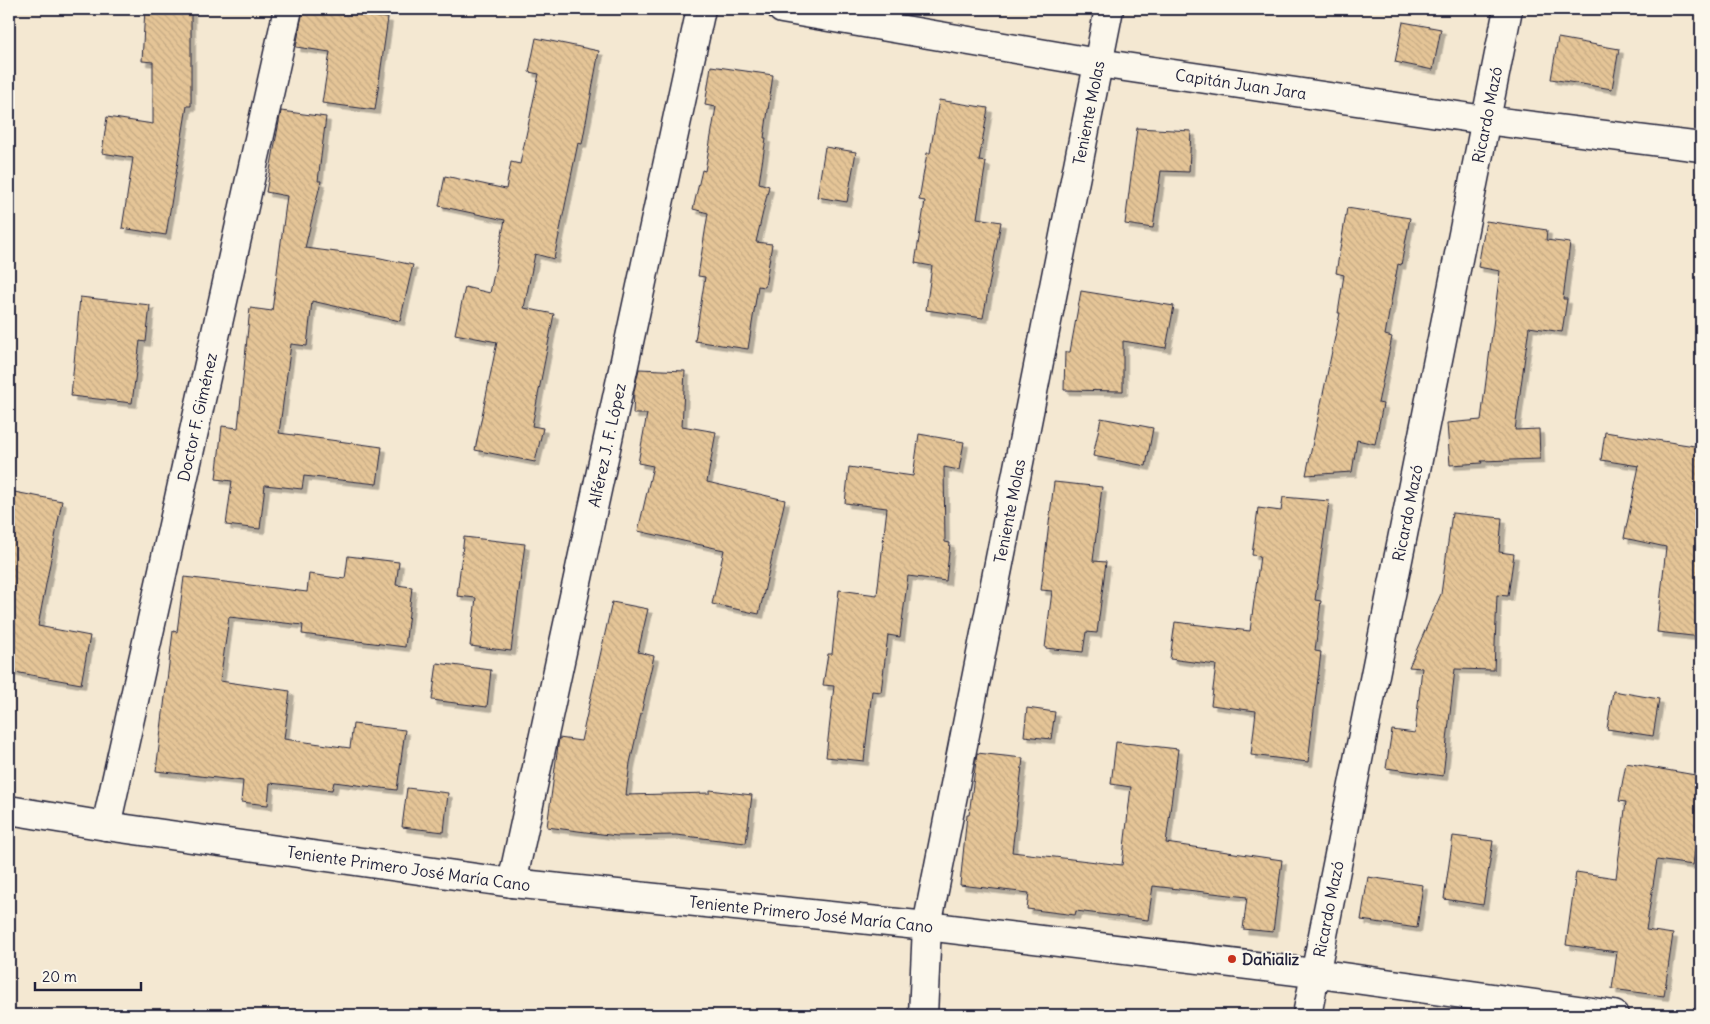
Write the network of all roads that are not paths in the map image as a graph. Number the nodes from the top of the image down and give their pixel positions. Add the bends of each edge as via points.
1 (288, 9) edge
2 (701, 9) edge
3 (782, 9) edge
4 (1109, 9) edge
5 (1508, 9) edge
6 (1098, 63) junction
7 (1485, 120) junction
8 (1701, 147) edge
9 (9, 810) edge
10 (106, 826) junction
11 (512, 883) junction
12 (927, 926) junction
13 (1314, 973) junction
14 (923, 1015) edge
15 (1307, 1015) edge
16 (1614, 1015) edge

1 - 10 street, Doctor F. Giménez
2 - 11 street, Alférez J. F. López
3 - 6 street, Capitán Juan Jara
4 - 6 street, Teniente Molas
5 - 7 street, Ricardo Mazó
6 - 7 street, Capitán Juan Jara
6 - 12 street, Teniente Molas
7 - 8 street, Capitán Juan Jara
7 - 13 street, Ricardo Mazó
9 - 10 street, Teniente Primero José María Cano
10 - 11 street, Teniente Primero José María Cano
11 - 12 street, Teniente Primero José María Cano
12 - 13 street, Teniente Primero José María Cano
12 - 14 street, Teniente Molas
13 - 15 street, Ricardo Mazó
13 - 16 street, Teniente Primero José María Cano

